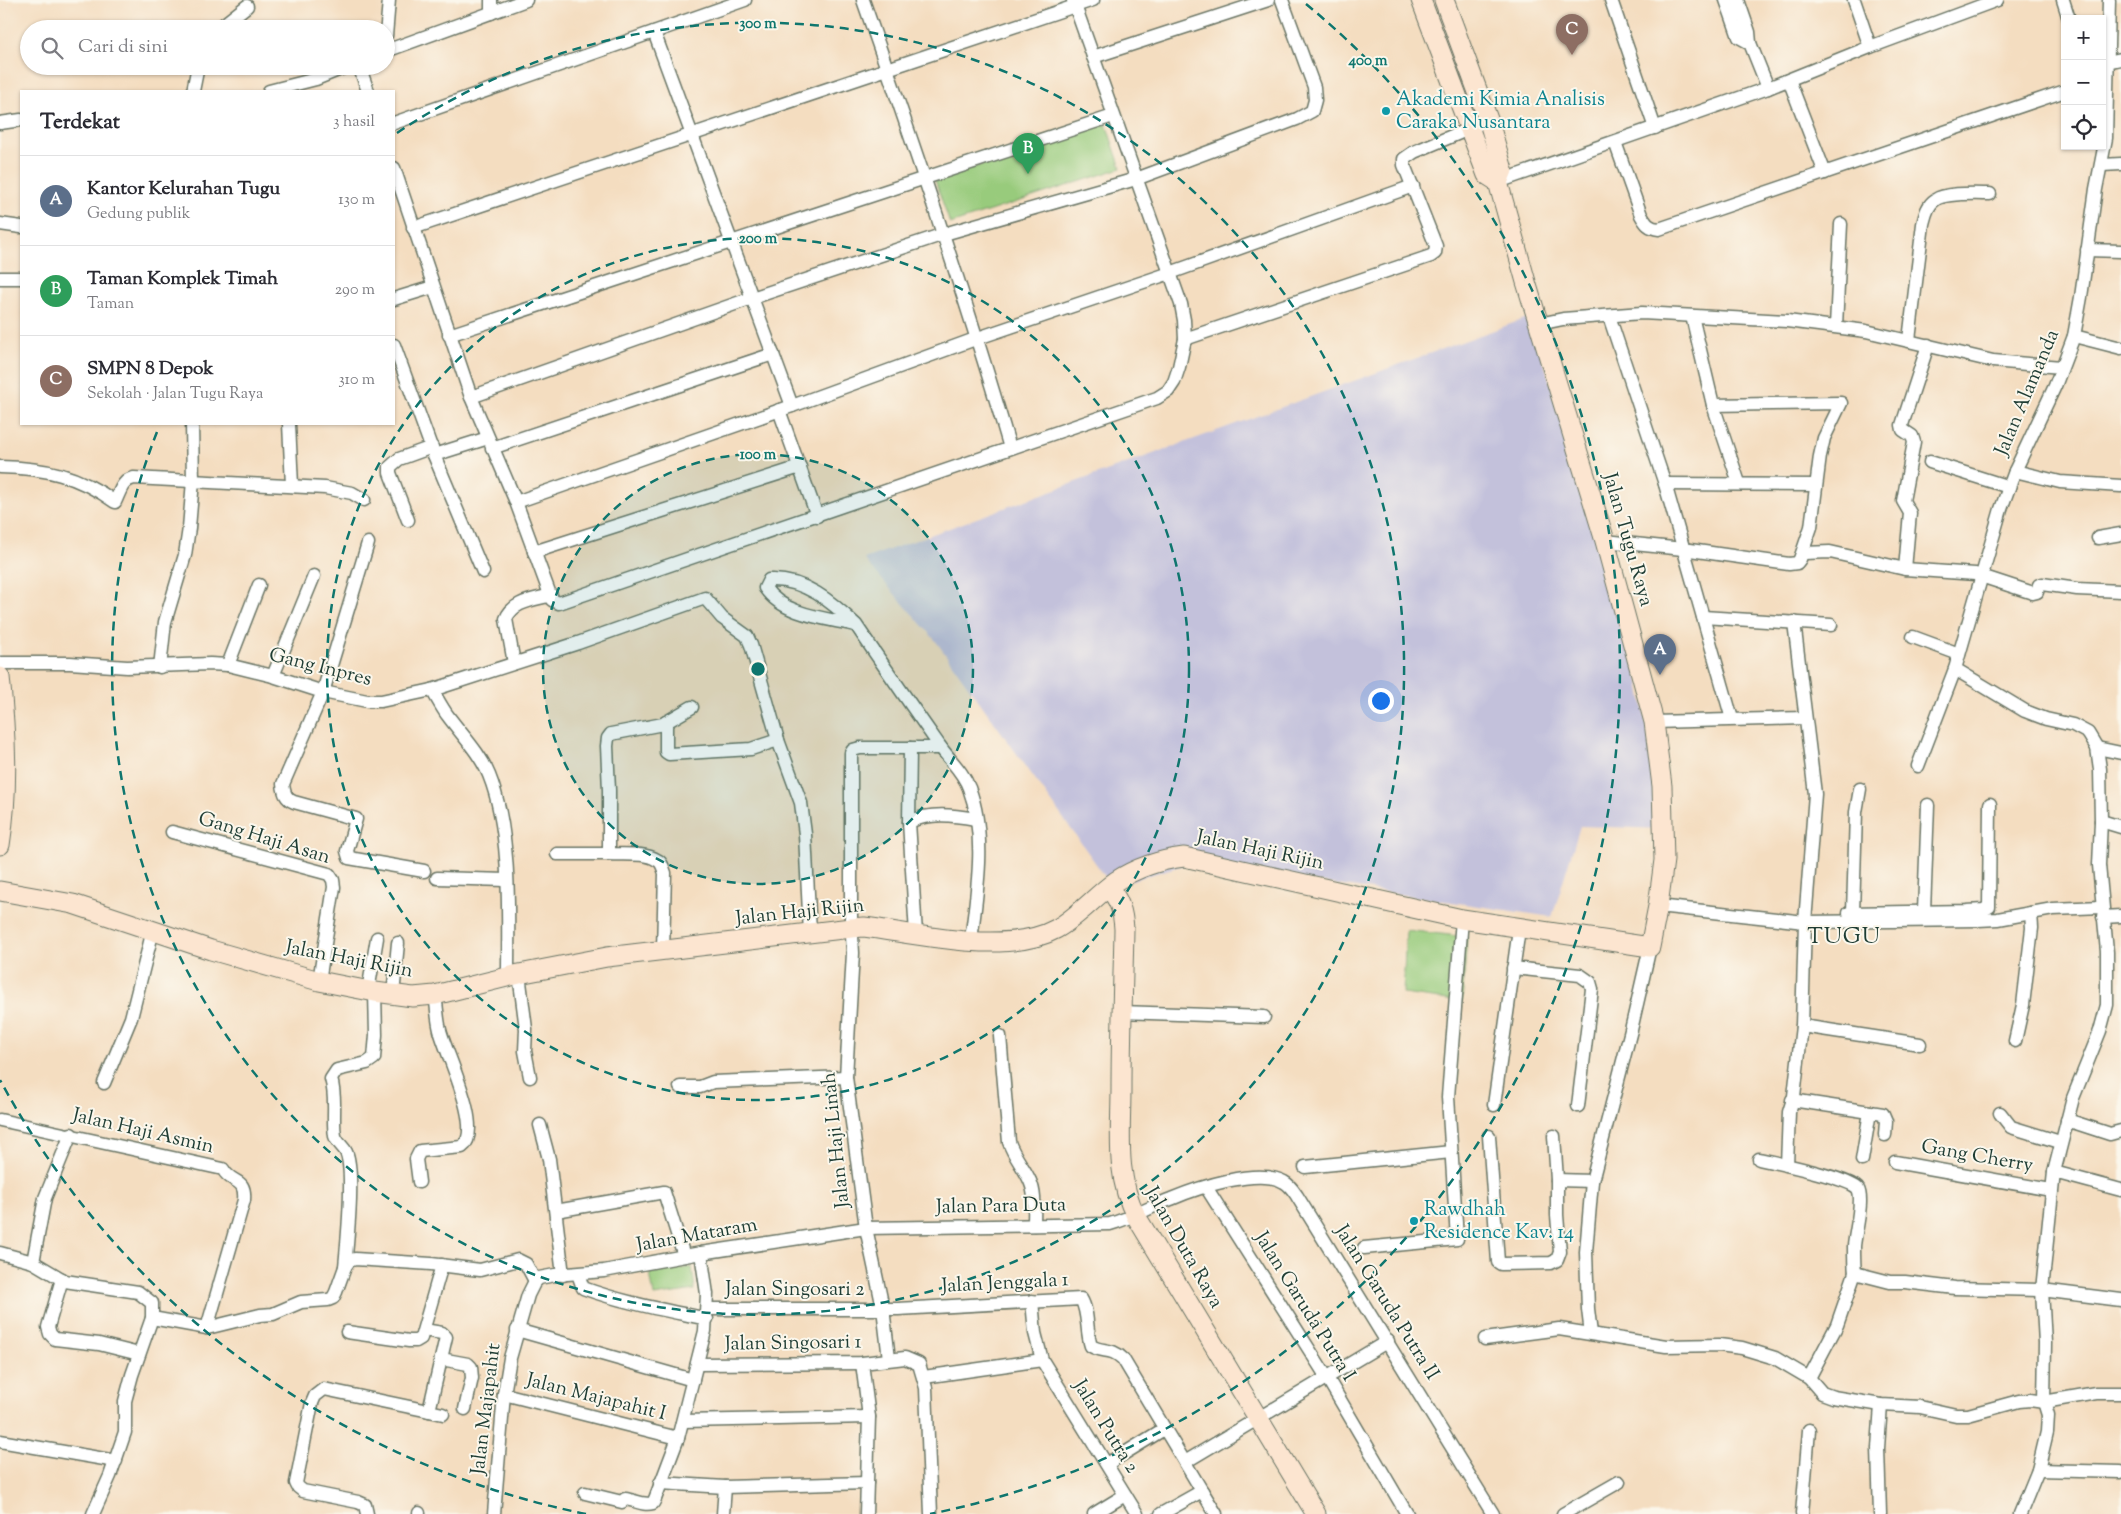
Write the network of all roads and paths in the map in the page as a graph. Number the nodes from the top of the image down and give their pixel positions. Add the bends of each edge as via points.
1 (389, 0) edge
2 (526, 0) edge
3 (745, 0) edge
4 (863, 0) edge
5 (1093, 0) edge
6 (1268, 0) edge
7 (1282, 0) edge
8 (1421, 0) edge
9 (1444, 0) edge
10 (1611, 0) edge
11 (1726, 0) edge
12 (1738, 0) edge
13 (1854, 0) edge
14 (1997, 0) edge
15 (2062, 0) edge
16 (2108, 0) edge
17 (1074, 3) edge
18 (247, 6) dead end
19 (491, 6) edge
20 (2068, 15) edge
21 (229, 20) edge
22 (387, 20) edge
23 (654, 32) junction
24 (1750, 43) junction
25 (395, 47) edge
26 (1870, 47) junction
27 (1092, 56) junction
28 (2121, 59) edge
29 (2107, 62) junction
30 (887, 68) junction
31 (196, 75) edge
32 (325, 75) edge
33 (360, 75) edge
34 (1789, 80) junction
35 (1768, 88) junction
36 (193, 90) edge
37 (273, 90) edge
38 (363, 90) edge
39 (2061, 92) edge
40 (1113, 116) junction
41 (20, 120) edge
42 (1489, 122) junction
43 (0, 123) edge
44 (395, 123) edge
45 (1470, 128) junction
46 (1655, 128) junction
47 (691, 135) junction
48 (1614, 142) junction
49 (2121, 164) edge
50 (2102, 165) junction
51 (395, 171) edge
52 (1825, 172) junction
53 (925, 178) junction
54 (1136, 178) junction
55 (1498, 182) junction
56 (1413, 186) junction
57 (1990, 194) dead end
58 (0, 224) edge
59 (1840, 224) dead end
60 (20, 227) edge
61 (413, 228) junction
62 (944, 234) junction
63 (731, 241) junction
64 (2087, 250) junction
65 (2121, 251) edge
66 (1170, 273) junction
67 (0, 278) edge
68 (20, 278) edge
69 (432, 287) junction
70 (752, 298) junction
71 (395, 299) edge
72 (1609, 316) junction
73 (1692, 316) junction
74 (1539, 324) junction
75 (1836, 326) junction
76 (449, 334) junction
77 (2074, 336) junction
78 (978, 338) junction
79 (1185, 339) junction
80 (1909, 340) junction
81 (1928, 345) junction
82 (2121, 348) edge
83 (395, 349) edge
84 (773, 354) junction
85 (2061, 367) junction
86 (471, 398) junction
87 (1713, 405) junction
88 (792, 406) junction
89 (779, 410) junction
90 (192, 425) edge
91 (289, 425) edge
92 (490, 443) junction
93 (1010, 448) junction
94 (433, 451) junction
95 (1930, 462) dead end
96 (0, 467) edge
97 (800, 467) junction
98 (2015, 471) junction
99 (193, 481) junction
100 (1739, 483) junction
101 (1665, 484) junction
102 (292, 485) junction
103 (1814, 485) junction
104 (2121, 486) edge
105 (2009, 487) junction
106 (364, 500) dead end
107 (516, 502) junction
108 (817, 516) junction
109 (408, 520) dead end
110 (2121, 534) edge
111 (2098, 538) dead end
112 (1605, 541) junction
113 (368, 543) dead end
114 (1683, 549) junction
115 (534, 552) junction
116 (1802, 556) junction
117 (1905, 569) junction
118 (483, 572) dead end
119 (1981, 575) junction
120 (314, 576) dead end
121 (259, 585) dead end
122 (2121, 591) edge
123 (550, 595) junction
124 (1703, 617) junction
125 (1794, 622) junction
126 (856, 625) junction
127 (1832, 625) dead end
128 (1914, 637) dead end
129 (1959, 654) junction
130 (0, 663) edge
131 (514, 663) junction
132 (228, 666) junction
133 (160, 667) junction
134 (1954, 672) junction
135 (273, 676) junction
136 (0, 677) edge
137 (432, 690) junction
138 (323, 692) junction
139 (692, 707) dead end
140 (1804, 718) junction
141 (1732, 719) junction
142 (666, 722) junction
143 (1654, 722) junction
144 (778, 740) junction
145 (3, 747) edge
146 (910, 748) junction
147 (941, 748) junction
148 (2098, 748) junction
149 (2121, 753) edge
150 (1918, 766) dead end
151 (1860, 789) dead end
152 (1990, 804) dead end
153 (1928, 805) dead end
154 (976, 819) junction
155 (2101, 821) junction
156 (909, 822) junction
157 (2121, 827) edge
158 (172, 832) dead end
159 (0, 845) edge
160 (557, 854) dead end
161 (609, 854) junction
162 (424, 871) dead end
163 (437, 878) dead end
164 (506, 880) junction
165 (1108, 888) junction
166 (0, 891) edge
167 (1658, 906) junction
168 (1924, 911) junction
169 (2103, 912) junction
170 (1853, 913) junction
171 (2031, 913) junction
172 (2121, 916) edge
173 (1462, 919) junction
174 (1805, 922) junction
175 (851, 928) junction
176 (1519, 929) junction
177 (153, 930) junction
178 (810, 932) junction
179 (916, 934) junction
180 (377, 938) dead end
181 (971, 940) junction
182 (398, 943) dead end
183 (1650, 947) junction
184 (663, 950) junction
185 (1513, 968) junction
186 (514, 975) junction
187 (319, 981) junction
188 (2108, 992) junction
189 (2121, 992) edge
190 (379, 993) junction
191 (435, 995) junction
192 (1121, 1012) junction
193 (1264, 1017) dead end
194 (1802, 1026) junction
195 (1000, 1036) dead end
196 (2015, 1041) dead end
197 (1920, 1044) dead end
198 (530, 1077) dead end
199 (846, 1077) junction
200 (104, 1083) dead end
201 (680, 1087) dead end
202 (1792, 1100) junction
203 (1494, 1105) dead end
204 (1578, 1106) dead end
205 (1870, 1112) junction
206 (2000, 1113) dead end
207 (0, 1120) edge
208 (2067, 1120) junction
209 (540, 1125) dead end
210 (2121, 1131) edge
211 (71, 1134) junction
212 (1885, 1135) dead end
213 (1489, 1136) dead end
214 (1554, 1136) dead end
215 (2060, 1142) junction
216 (1451, 1152) junction
217 (1759, 1159) dead end
218 (1862, 1160) dead end
219 (1895, 1162) dead end
220 (1787, 1165) junction
221 (1305, 1168) dead end
222 (2054, 1172) junction
223 (1557, 1180) junction
224 (1592, 1181) junction
225 (420, 1182) dead end
226 (1206, 1187) junction
227 (2051, 1190) junction
228 (2121, 1190) edge
229 (556, 1211) junction
230 (1136, 1216) junction
231 (1034, 1225) junction
232 (866, 1228) junction
233 (1364, 1248) dead end
234 (701, 1252) junction
235 (0, 1253) edge
236 (684, 1256) junction
237 (33, 1262) junction
238 (442, 1265) junction
239 (345, 1267) junction
240 (578, 1274) junction
241 (1855, 1274) junction
242 (563, 1275) junction
243 (62, 1279) junction
244 (535, 1281) junction
245 (2042, 1290) junction
246 (2121, 1300) edge
247 (1032, 1301) junction
248 (883, 1308) junction
249 (707, 1314) junction
250 (152, 1318) junction
251 (207, 1328) junction
252 (424, 1330) junction
253 (517, 1330) junction
254 (346, 1332) dead end
255 (1591, 1334) junction
256 (1485, 1339) dead end
257 (1388, 1341) junction
258 (139, 1354) junction
259 (441, 1359) junction
260 (890, 1360) junction
261 (1042, 1360) junction
262 (862, 1363) junction
263 (697, 1364) junction
264 (1326, 1376) junction
265 (924, 1377) junction
266 (1809, 1378) junction
267 (693, 1380) junction
268 (2121, 1393) edge
269 (504, 1394) junction
270 (2044, 1402) junction
271 (1881, 1405) junction
272 (465, 1409) dead end
273 (430, 1411) junction
274 (443, 1414) dead end
275 (868, 1417) junction
276 (1258, 1419) junction
277 (683, 1421) junction
278 (1164, 1429) junction
279 (1809, 1430) dead end
280 (678, 1438) junction
281 (0, 1442) edge
282 (116, 1461) junction
283 (1185, 1462) junction
284 (1107, 1464) junction
285 (2038, 1470) junction
286 (2121, 1472) edge
287 (1619, 1482) dead end
288 (660, 1483) junction
289 (867, 1483) junction
290 (725, 1487) junction
291 (1202, 1491) junction
292 (585, 1493) dead end
293 (1125, 1495) junction
294 (93, 1514) edge
295 (367, 1514) edge
296 (494, 1514) edge
297 (723, 1514) edge
298 (866, 1514) edge
299 (931, 1514) edge
300 (1094, 1514) edge
301 (1137, 1514) edge
302 (1161, 1514) edge
303 (1216, 1514) edge
304 (1316, 1514) edge
305 (1407, 1514) edge
306 (1493, 1514) edge
307 (1563, 1514) edge
308 (1802, 1514) edge
309 (1880, 1514) edge
310 (2020, 1514) edge

1 - 22 street
2 - 19 street
3 - 23 street
4 - 30 street
5 - 17 street
6 - 27 street
7 - 54 street via 1314,87 1312,111
8 - 45 street, Jalan Tugu Raya
9 - 42 street, Jalan Tugu Raya
10 - 46 street
11 - 24 street via 1740,37
12 - 24 street via 1750,32
13 - 26 street
14 - 26 street
15 - 20 street
16 - 29 street, Jalan Alamanda
17 - 27 street
17 - 30 street
18 - 21 street
19 - 25 street
23 - 44 street
23 - 47 street
24 - 35 street
26 - 34 street
27 - 40 street
28 - 29 street
29 - 50 street, Jalan Alamanda via 2107,122
30 - 47 street
30 - 53 street
31 - 36 street
32 - 37 street
33 - 38 street
34 - 35 street
34 - 52 street
35 - 46 street
39 - 52 street
40 - 53 street
40 - 54 street
41 - 43 street
42 - 45 street
42 - 55 street, Jalan Tugu Raya via 1504,170
45 - 55 street, Jalan Tugu Raya via 1487,175
45 - 56 street via 1407,155 1404,165
46 - 48 street
47 - 61 street
47 - 63 street
48 - 52 street via 1646,224 1659,229
48 - 55 street
49 - 50 street
50 - 64 street, Jalan Alamanda
51 - 61 street
53 - 62 street
53 - 63 street
54 - 62 street
54 - 66 street
55 - 74 street, Jalan Tugu Raya
56 - 66 street
56 - 79 street via 1436,246 1431,256
57 - 80 street via 1945,196 1934,200 1928,209 1923,224
58 - 60 street
59 - 75 street
61 - 69 street
62 - 70 street
62 - 78 street
63 - 70 street
63 - 76 street
64 - 65 street
64 - 77 street, Jalan Alamanda
66 - 78 street
66 - 79 street via 1181,304
67 - 68 street
69 - 71 street
69 - 76 street
70 - 84 street
70 - 86 street
72 - 73 street via 1642,313
72 - 74 street
72 - 101 street
73 - 75 street
73 - 87 street
74 - 112 street, Jalan Tugu Raya
75 - 80 street
76 - 86 street
77 - 82 street
77 - 85 street, Jalan Alamanda
78 - 88 street
78 - 93 street
79 - 93 street via 1174,382 1157,398
80 - 81 street
81 - 85 street via 1993,362
81 - 117 street via 1902,425 1914,442 1903,501 1910,513
83 - 94 street
84 - 88 street
84 - 92 street
85 - 98 street, Jalan Alamanda
86 - 92 street
87 - 100 street
87 - 103 street via 1842,403 1824,438
88 - 89 street
89 - 97 street
89 - 107 street
90 - 99 street
91 - 102 street
92 - 94 street
92 - 107 street
93 - 108 street
94 - 109 street via 399,459 390,466
94 - 118 street
95 - 105 street
96 - 99 street via 40,469 62,474 102,492 115,502 128,479
97 - 108 street
97 - 115 street
98 - 104 street via 2060,482
98 - 105 street, Jalan Alamanda
99 - 102 street
99 - 133 street via 185,555 165,622
100 - 101 street
100 - 103 street
101 - 114 street
102 - 106 street via 352,493
103 - 116 street via 1811,527
105 - 119 street, Jalan Alamanda
107 - 115 street
108 - 123 street via 559,603 555,603
110 - 111 street
112 - 114 street
112 - 143 street, Jalan Tugu Raya
113 - 138 street
114 - 116 street via 1789,564 1797,563
114 - 124 street
115 - 123 street
116 - 117 street via 1830,552
117 - 119 street
119 - 122 street via 2033,593 2042,584
119 - 129 street, Jalan Alamanda
120 - 135 street
121 - 132 street
123 - 131 street via 518,604 509,612 506,619
124 - 125 street
124 - 141 street
125 - 127 street
125 - 140 street
126 - 126 street via 798,612 776,600 765,588 769,580 784,579 808,588 828,600
126 - 147 street
128 - 129 street
129 - 134 street, Jalan Alamanda
130 - 133 street, Gang Inpres
131 - 137 street, Gang Inpres
131 - 144 street, Gang Inpres via 705,598 722,618 747,636
132 - 133 street, Gang Inpres
132 - 135 street, Gang Inpres
134 - 148 street via 2025,710 2073,725 2088,733
134 - 150 street, Jalan Alamanda
135 - 138 street, Gang Inpres
136 - 145 street
137 - 138 street, Gang Inpres via 381,701
137 - 164 street via 489,775 500,817
138 - 162 street via 283,784 286,797 356,819 347,853 353,860
139 - 142 street
140 - 141 street
140 - 174 street via 1815,794
141 - 143 street
142 - 144 street via 666,752 669,754 751,749
142 - 161 street via 618,732 608,738
143 - 167 street, Jalan Tugu Raya via 1662,786 1664,846
144 - 178 street via 798,791 803,816
145 - 159 street via 5,795
146 - 147 street
146 - 156 street
146 - 175 street, Jalan Haji Linah via 860,748 851,753
147 - 154 street via 962,773
148 - 149 street
148 - 155 street
151 - 170 street via 1856,812
152 - 168 street via 1989,907 1983,910
153 - 168 street
154 - 156 street via 929,816
154 - 181 street via 977,884
155 - 157 street
155 - 169 street via 2099,865
156 - 179 street
158 - 187 street, Gang Haji Asan via 329,874 334,887
160 - 161 street
161 - 184 street via 651,857 663,866
163 - 164 street
164 - 186 street
165 - 173 street, Jalan Haji Rijin via 1149,865 1184,857
165 - 181 street, Jalan Haji Rijin via 1056,929 1039,936 1001,943
165 - 192 street, Jalan Duta Raya via 1118,898 1124,918
166 - 177 street, Jalan Haji Rijin via 73,904
167 - 174 street
167 - 183 street, Jalan Tugu Raya
168 - 170 street
169 - 171 street via 2053,909
169 - 172 street
169 - 188 street
170 - 174 street via 1818,916
171 - 174 street via 1978,920
171 - 196 street via 2023,1005
173 - 176 street, Jalan Haji Rijin
173 - 216 street via 1448,1097
174 - 194 street
175 - 178 street, Jalan Haji Rijin
175 - 179 street, Jalan Haji Rijin
175 - 199 street, Jalan Haji Linah via 853,953
176 - 183 street, Jalan Haji Rijin
176 - 185 street
177 - 187 street, Jalan Haji Rijin via 238,959
177 - 200 street via 131,1018
178 - 184 street, Jalan Haji Rijin
179 - 181 street, Jalan Haji Rijin
180 - 190 street
182 - 190 street
183 - 224 street
184 - 186 street, Jalan Haji Rijin
185 - 203 street
185 - 204 street via 1580,975 1590,982 1592,990
186 - 191 street, Jalan Haji Rijin
186 - 198 street via 526,1029 525,1052
187 - 190 street, Jalan Haji Rijin
188 - 189 street
188 - 208 street via 2104,1019 2080,1077
190 - 191 street, Jalan Haji Rijin via 413,997
190 - 239 street via 374,1058 368,1063 336,1070 331,1079 336,1138 346,1151 348,1166 350,1206
191 - 225 street via 440,1029 464,1094 469,1134 462,1146 420,1150 416,1159
192 - 193 street
192 - 230 street, Jalan Duta Raya via 1121,1165 1126,1193
194 - 197 street
194 - 202 street
195 - 231 street via 1009,1142 1031,1182
199 - 201 street via 722,1081 700,1087
199 - 232 street, Jalan Haji Linah
202 - 205 street
202 - 220 street
205 - 212 street via 1885,1116
205 - 218 street
206 - 215 street via 2011,1127
207 - 211 street, Jalan Haji Asmin
208 - 210 street via 2110,1134
208 - 215 street
209 - 229 street via 549,1159
211 - 237 street via 46,1198
211 - 251 street, Jalan Haji Asmin via 223,1169 226,1175 243,1185 244,1200 238,1225
213 - 223 street via 1498,1262 1501,1264 1551,1263 1557,1260 1560,1252
214 - 223 street
215 - 222 street
216 - 221 street
216 - 233 street via 1457,1239
217 - 220 street
219 - 227 street, Gang Cherry
220 - 241 street via 1836,1178 1859,1189
222 - 227 street
222 - 228 street
223 - 224 street
224 - 255 street via 1586,1252
226 - 230 street via 1170,1199
226 - 257 street, Jalan Garuda Putra II via 1254,1178 1273,1178 1290,1186
226 - 264 street, Jalan Garuda Putra I
227 - 245 street
229 - 236 street via 664,1192
229 - 242 street
230 - 231 street, Jalan Para Duta via 1110,1224
230 - 276 street, Jalan Duta Raya
231 - 232 street, Jalan Para Duta
232 - 234 street, Jalan Mataram
232 - 248 street, Jalan Haji Linah
234 - 236 street, Jalan Mataram
234 - 249 street
235 - 237 street
236 - 240 street, Jalan Mataram
237 - 243 street
238 - 239 street via 363,1258 349,1261
238 - 244 street via 480,1270 518,1260 526,1264
238 - 252 street
239 - 251 street via 333,1298 301,1302 273,1314
240 - 242 street, Jalan Mataram
240 - 249 street, Jalan Singosari 2 via 583,1288 596,1293 637,1305
241 - 245 street via 1890,1282 1955,1288
241 - 266 street via 1837,1325
242 - 244 street, Jalan Mataram via 545,1276
243 - 250 street via 138,1292 152,1303
243 - 258 street via 48,1327 50,1334 62,1340 99,1344
244 - 253 street, Jalan Majapahit
245 - 246 street
245 - 270 street
247 - 248 street, Jalan Jenggala 1
247 - 261 street, Jalan Putra 2
247 - 278 street, Jalan Jenggala 1 via 1081,1299 1091,1346 1112,1351 1123,1358
248 - 249 street, Jalan Singosari 2
248 - 260 street, Jalan Haji Linah
249 - 263 street
250 - 251 street
250 - 258 street
252 - 254 street via 416,1341
252 - 259 street via 445,1335
253 - 267 street
253 - 269 street, Jalan Majapahit
255 - 256 street via 1559,1328
255 - 266 street via 1666,1346 1742,1348 1775,1358
257 - 264 street
257 - 306 street, Jalan Garuda Putra II
258 - 282 street via 125,1401 125,1432
259 - 272 street via 471,1367 472,1378
259 - 273 street
260 - 262 street, Jalan Singosari 1
260 - 265 street, Jalan Singosari 1 via 913,1360
261 - 265 street
261 - 284 street, Jalan Putra 2
262 - 263 street, Jalan Singosari 1
262 - 275 street
263 - 267 street
264 - 276 street
264 - 305 street, Jalan Garuda Putra I
265 - 299 street
266 - 271 street via 1822,1393
267 - 277 street
268 - 270 street via 2096,1393
269 - 280 street, Jalan Majapahit I
269 - 296 street, Jalan Majapahit
270 - 271 street via 2019,1401 1956,1416 1920,1407
270 - 285 street via 2048,1414 2047,1432
271 - 309 street via 1878,1448
273 - 274 street
273 - 295 street via 324,1389 315,1396 296,1483 303,1491 365,1505
275 - 277 street
275 - 289 street
276 - 283 street
276 - 304 street, Jalan Duta Raya
277 - 280 street
278 - 283 street
278 - 284 street
279 - 308 street
280 - 288 street
281 - 282 street
282 - 294 street
283 - 291 street
284 - 293 street, Jalan Putra 2
285 - 286 street
285 - 310 street
287 - 307 street
288 - 290 street
288 - 292 street via 653,1503 648,1504 625,1499 622,1502
289 - 290 street
289 - 298 street
290 - 297 street
291 - 302 street
291 - 303 street
293 - 300 street
293 - 301 street, Jalan Putra 2

